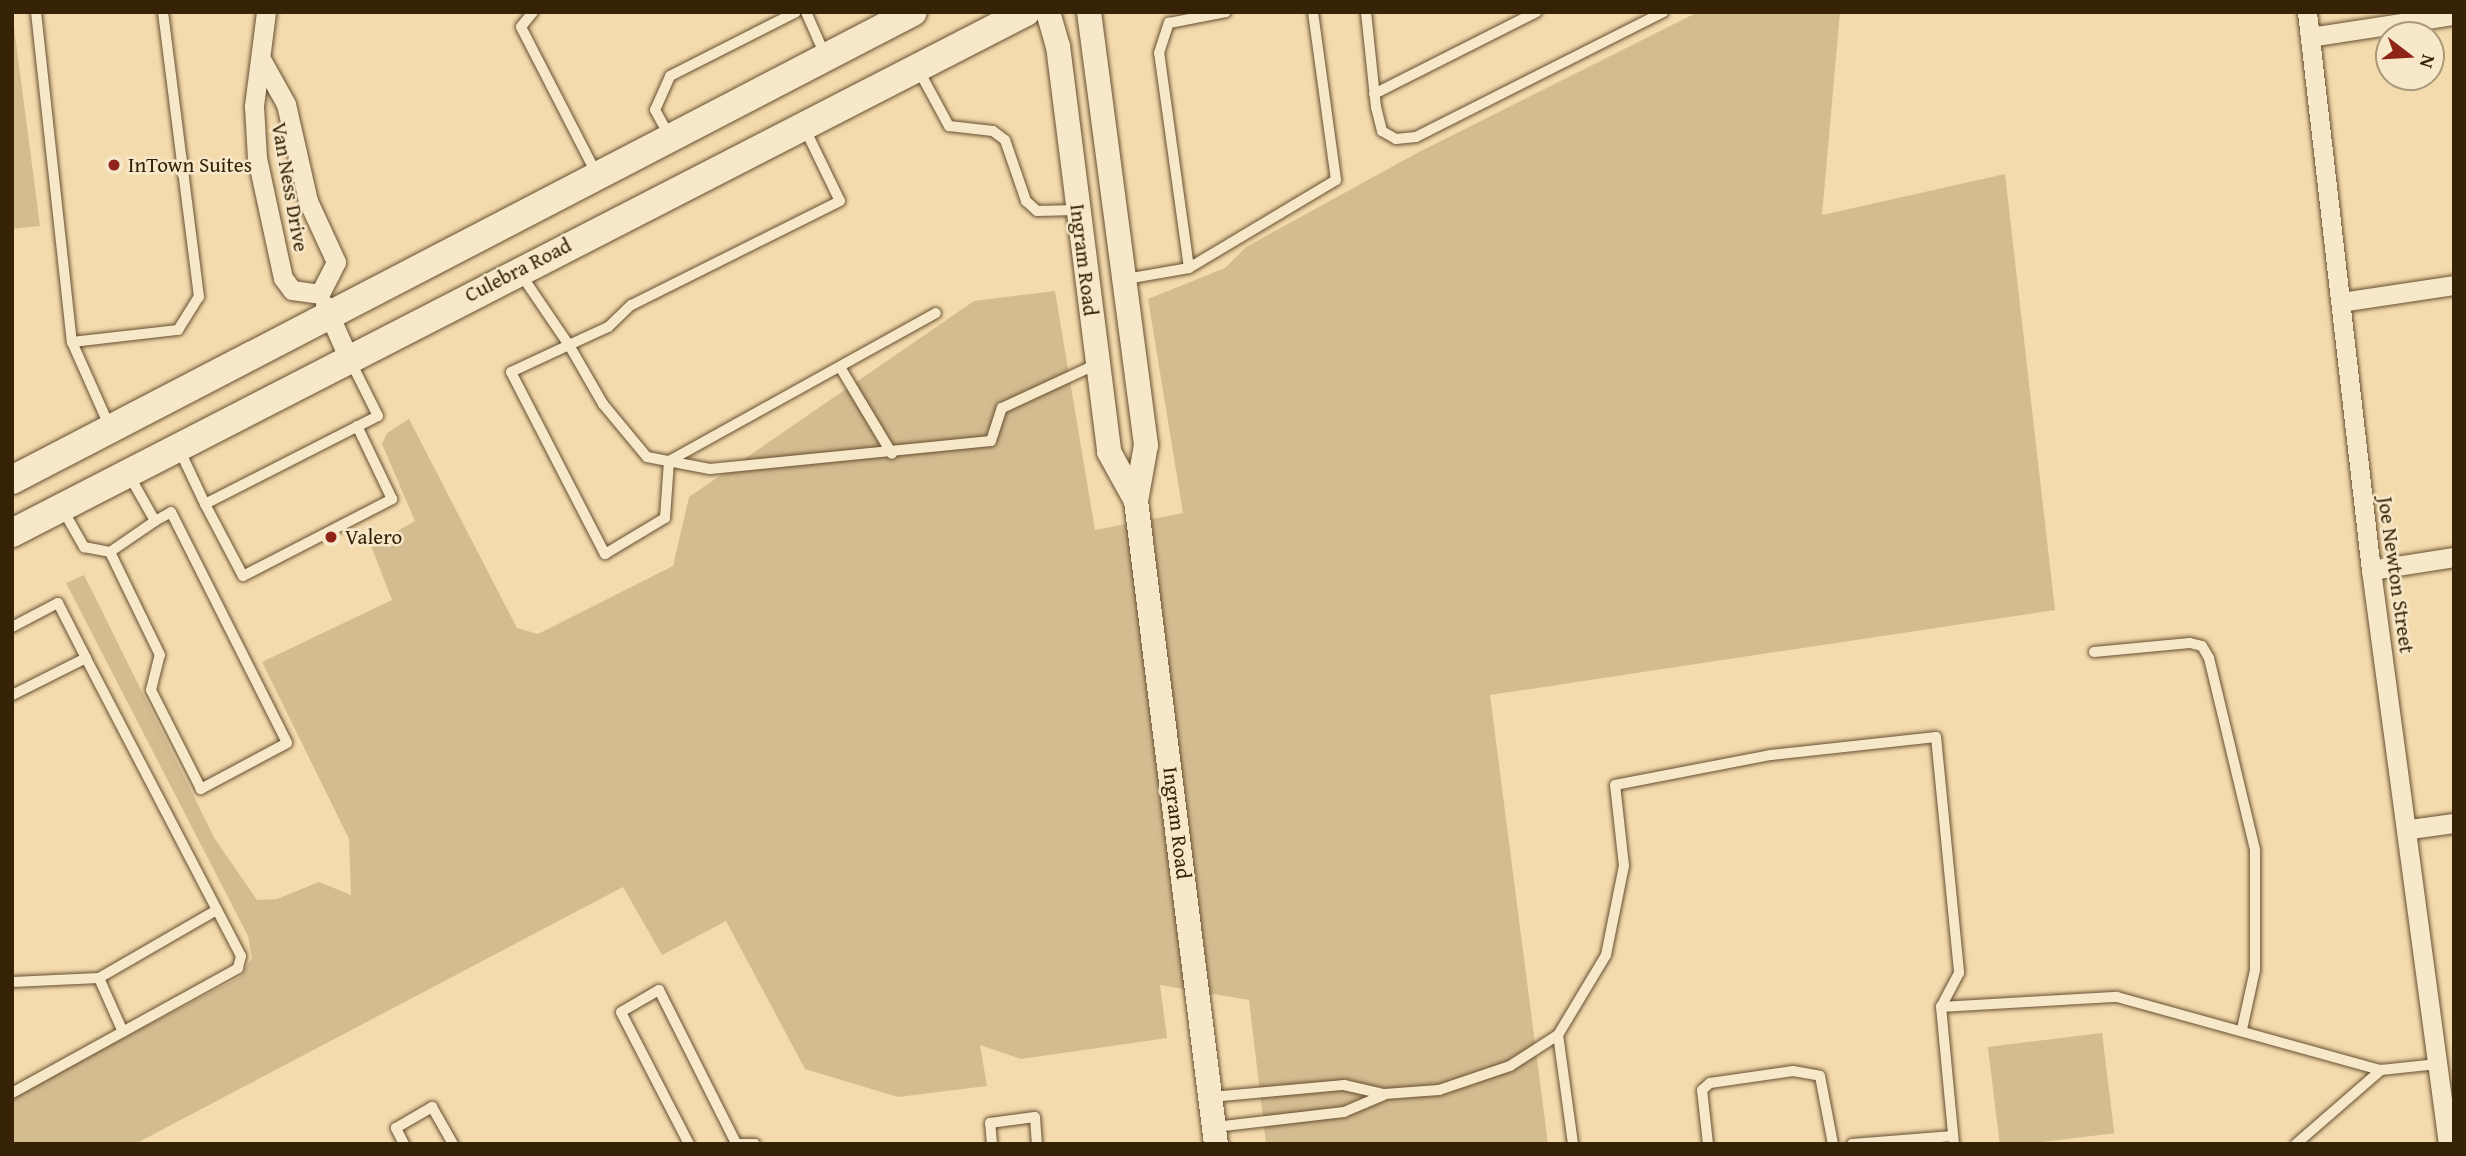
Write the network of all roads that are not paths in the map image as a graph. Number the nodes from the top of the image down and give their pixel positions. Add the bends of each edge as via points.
1 (36, 12) edge
2 (163, 12) edge
3 (266, 12) edge
4 (533, 12) edge
5 (796, 12) edge
6 (806, 12) edge
7 (913, 12) edge
8 (1026, 12) edge
9 (1048, 12) edge
10 (1089, 12) edge
11 (1226, 12) edge
12 (1313, 12) edge
13 (1366, 12) edge
14 (1536, 12) edge
15 (1663, 12) edge
16 (2307, 12) edge
17 (2454, 15) edge
18 (2310, 37) junction
19 (826, 56) junction
20 (262, 61) junction
21 (918, 69) junction
22 (1374, 94) junction
23 (803, 124) junction
24 (670, 137) junction
25 (597, 175) junction
26 (1078, 210) junction
27 (1189, 268) junction
28 (518, 270) junction
29 (1126, 279) junction
30 (2454, 285) edge
31 (2341, 302) junction
32 (325, 305) junction
33 (936, 313) dead end
34 (72, 342) junction
35 (569, 345) junction
36 (348, 356) junction
37 (1098, 363) junction
38 (840, 367) junction
39 (357, 426) junction
40 (111, 429) junction
41 (177, 446) junction
42 (891, 454) junction
43 (669, 461) junction
44 (127, 471) junction
45 (12, 480) edge
46 (1136, 502) junction
47 (205, 504) junction
48 (62, 507) junction
49 (155, 521) junction
50 (12, 533) edge
51 (110, 552) junction
52 (2454, 557) edge
53 (2371, 570) junction
54 (12, 627) edge
55 (2094, 652) dead end
56 (86, 658) junction
57 (12, 695) edge
58 (2454, 823) edge
59 (2410, 829) junction
60 (217, 910) junction
61 (99, 978) junction
62 (12, 982) edge
63 (1941, 1007) junction
64 (2242, 1029) junction
65 (123, 1032) junction
66 (1558, 1035) junction
67 (2438, 1064) junction
68 (2381, 1070) junction
69 (12, 1093) edge
70 (1384, 1094) junction
71 (2448, 1094) edge
72 (1212, 1097) junction
73 (1216, 1135) edge
74 (2306, 1139) edge
75 (1953, 1140) edge
76 (735, 1143) edge
77 (404, 1144) edge
78 (453, 1144) edge
79 (689, 1144) edge
80 (755, 1144) edge
81 (992, 1144) edge
82 (1037, 1144) edge
83 (1573, 1144) edge
84 (1708, 1144) edge
85 (1833, 1144) edge
86 (1852, 1144) edge
87 (2295, 1144) edge
88 (2448, 1144) edge

1 - 34 lane
2 - 34 lane via 199,297 178,330
3 - 20 street, Van Ness Drive
4 - 25 lane via 521,27
5 - 24 lane via 670,76 655,110
6 - 19 lane
7 - 19 main road
8 - 21 main road, Culebra Road
9 - 26 street, Ingram Road
10 - 29 street, Ingram Road
11 - 27 lane via 1169,23 1160,53
12 - 27 lane via 1336,180
13 - 22 lane
14 - 22 lane
15 - 22 lane via 1416,137 1396,139 1382,131
16 - 18 street, Joe Newton Street
17 - 18 street
18 - 31 street, Joe Newton Street
19 - 24 main road
20 - 32 street, Van Ness Drive via 286,104 307,201 335,262
20 - 32 street, Van Ness Drive via 254,106 257,158 283,278 292,289
21 - 23 main road, Culebra Road
21 - 26 lane via 949,126 993,131 1005,140 1026,201 1037,211
23 - 28 main road, Culebra Road
23 - 35 lane via 840,201 631,305 608,327
24 - 25 main road
25 - 32 main road
26 - 37 street, Ingram Road
27 - 29 lane
28 - 35 lane
28 - 36 main road, Culebra Road
29 - 46 street, Ingram Road via 1146,445
30 - 31 street
31 - 53 street, Joe Newton Street
32 - 36 street
32 - 40 main road
33 - 38 lane
34 - 40 lane
35 - 43 lane via 603,404 647,457
35 - 43 lane via 511,372 606,554 665,518
36 - 39 lane via 378,416
36 - 41 main road, Culebra Road
37 - 42 lane via 1002,408 991,441
37 - 46 street, Ingram Road via 1109,452
38 - 42 lane
38 - 43 lane
39 - 47 lane
39 - 47 lane via 392,499 243,576
40 - 45 main road
41 - 44 main road, Culebra Road
41 - 47 lane
42 - 43 lane via 710,469
44 - 48 main road, Culebra Road
44 - 49 lane
46 - 72 street, Ingram Road
48 - 50 main road, Culebra Road
48 - 51 lane via 83,547
49 - 51 lane
49 - 51 lane via 171,512 287,743 201,789 151,690 160,655
52 - 53 street
53 - 59 street, Joe Newton Street
54 - 56 lane via 58,603
55 - 64 lane via 2190,643 2202,646 2209,658 2255,850 2255,970
56 - 57 lane
56 - 60 lane
58 - 59 street
59 - 67 street, Joe Newton Street
60 - 61 lane
60 - 65 lane via 241,956 238,968
61 - 62 lane
61 - 65 lane
63 - 64 lane via 2117,997
63 - 66 lane via 1959,974 1936,737 1771,755 1615,785 1624,866 1606,954
63 - 75 lane
64 - 68 lane
65 - 69 lane
66 - 70 lane via 1510,1066 1439,1090
66 - 83 lane
67 - 68 lane
67 - 71 street, Joe Newton Street
68 - 74 lane
70 - 72 lane via 1344,1085
70 - 73 lane via 1344,1112
71 - 88 street, Joe Newton Street
72 - 73 street, Ingram Road
74 - 87 lane
75 - 86 lane
76 - 79 lane via 659,990 621,1012
76 - 80 lane
77 - 78 lane via 396,1128 432,1107
81 - 82 lane via 990,1123 1035,1117
84 - 85 lane via 1702,1090 1710,1083 1793,1071 1820,1076

